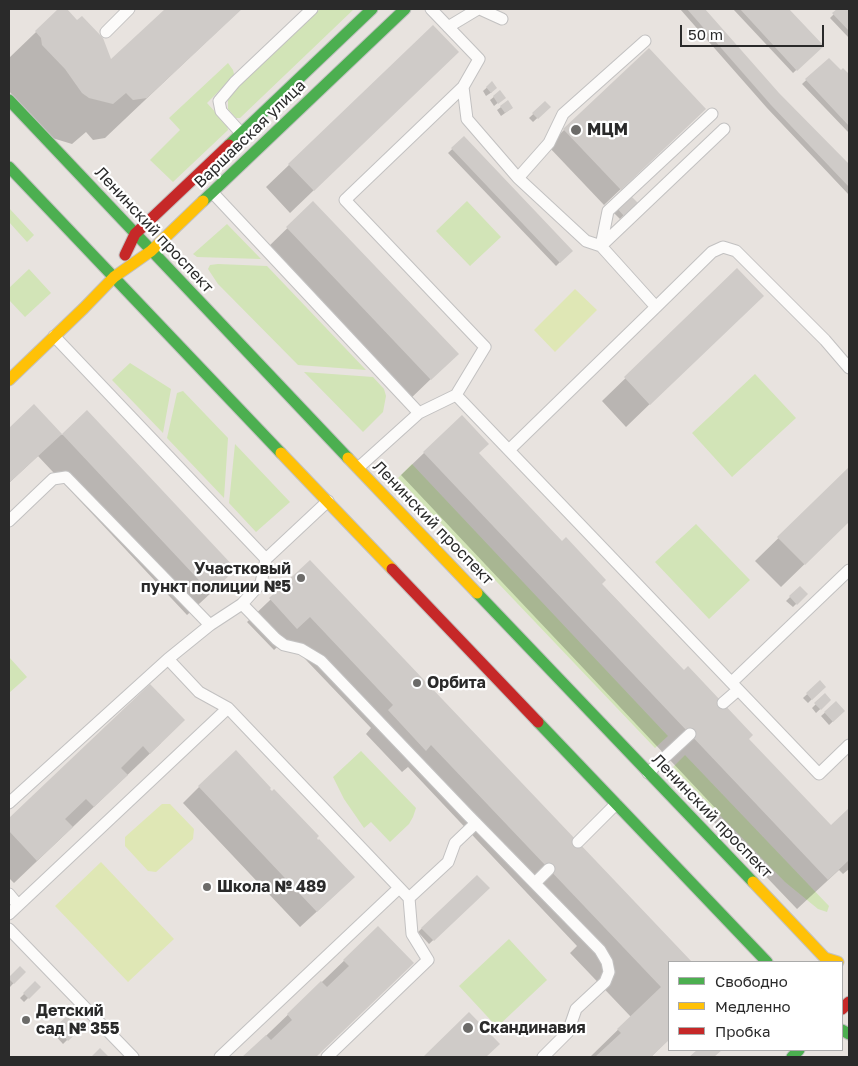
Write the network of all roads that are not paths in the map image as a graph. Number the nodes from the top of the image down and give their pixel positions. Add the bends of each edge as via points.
1 (129, 9) edge
2 (312, 9) edge
3 (405, 9) edge
4 (430, 9) edge
5 (479, 9) edge
6 (370, 10) edge
7 (502, 19) dead end
8 (448, 27) junction
9 (106, 32) dead end
10 (645, 41) dead end
11 (463, 87) junction
12 (9, 100) edge
13 (712, 114) dead end
14 (724, 130) dead end
15 (242, 133) junction
16 (9, 167) edge
17 (518, 178) junction
18 (212, 192) junction
19 (136, 234) junction
20 (601, 246) junction
21 (151, 251) junction
22 (114, 277) junction
23 (656, 307) junction
24 (54, 336) junction
25 (849, 368) edge
26 (9, 380) edge
27 (456, 395) junction
28 (419, 413) junction
29 (509, 450) junction
30 (358, 468) junction
31 (328, 501) junction
32 (9, 521) edge
33 (266, 559) junction
34 (849, 570) edge
35 (242, 604) junction
36 (210, 625) junction
37 (168, 659) junction
38 (735, 686) junction
39 (723, 703) dead end
40 (228, 708) junction
41 (690, 734) dead end
42 (849, 745) edge
43 (648, 773) junction
44 (9, 803) edge
45 (616, 804) junction
46 (476, 823) junction
47 (578, 842) dead end
48 (549, 869) dead end
49 (535, 883) junction
50 (398, 888) junction
51 (9, 894) edge
52 (408, 898) junction
53 (18, 905) junction
54 (9, 914) edge
55 (9, 929) edge
56 (766, 961) edge
57 (835, 961) edge
58 (133, 1057) edge
59 (220, 1057) edge
60 (327, 1057) edge
61 (543, 1057) edge

1 - 9 lane
2 - 15 lane via 219,101 221,111
3 - 18 main road, Варшавская улица
4 - 8 lane
5 - 7 lane
5 - 8 lane
6 - 15 main road, Варшавская улица
8 - 11 lane via 479,59
10 - 17 lane via 563,114 549,143
11 - 17 lane via 467,119
11 - 27 lane via 345,200 485,347
12 - 19 main road, Ленинский проспект
13 - 20 lane via 608,211
14 - 20 lane
15 - 19 main road, Варшавская улица
16 - 22 main road
17 - 20 lane via 586,241
18 - 21 main road, Варшавская улица
18 - 28 lane
19 - 21 main road, Ленинский проспект
19 - 22 main road, Варшавская улица
20 - 23 lane
21 - 22 main road, Варшавская улица
21 - 30 main road, Ленинский проспект
22 - 24 main road, Варшавская улица
22 - 31 main road
23 - 25 lane via 712,252 723,248 736,251
23 - 29 lane
24 - 26 main road, Варшавская улица
24 - 33 lane
27 - 28 lane
27 - 29 lane
28 - 30 lane
29 - 38 lane
30 - 43 main road, Ленинский проспект
31 - 33 lane
31 - 45 main road
32 - 36 lane via 53,479 66,477
33 - 35 lane via 261,583
34 - 38 lane
35 - 36 lane
35 - 46 lane via 276,640 321,661
36 - 37 lane
37 - 40 lane via 199,692
37 - 44 lane
38 - 39 lane
38 - 42 lane via 819,774
40 - 50 lane
40 - 53 lane
41 - 43 lane
43 - 57 main road, Ленинский проспект via 825,958
45 - 47 lane
45 - 56 main road
46 - 49 lane
46 - 52 lane via 456,843 448,862
48 - 49 lane
49 - 61 lane via 600,950 609,972 604,982 576,1009 568,1032
50 - 52 lane
50 - 59 lane
51 - 53 lane
52 - 60 lane via 412,934 428,960
53 - 54 lane
55 - 58 lane

